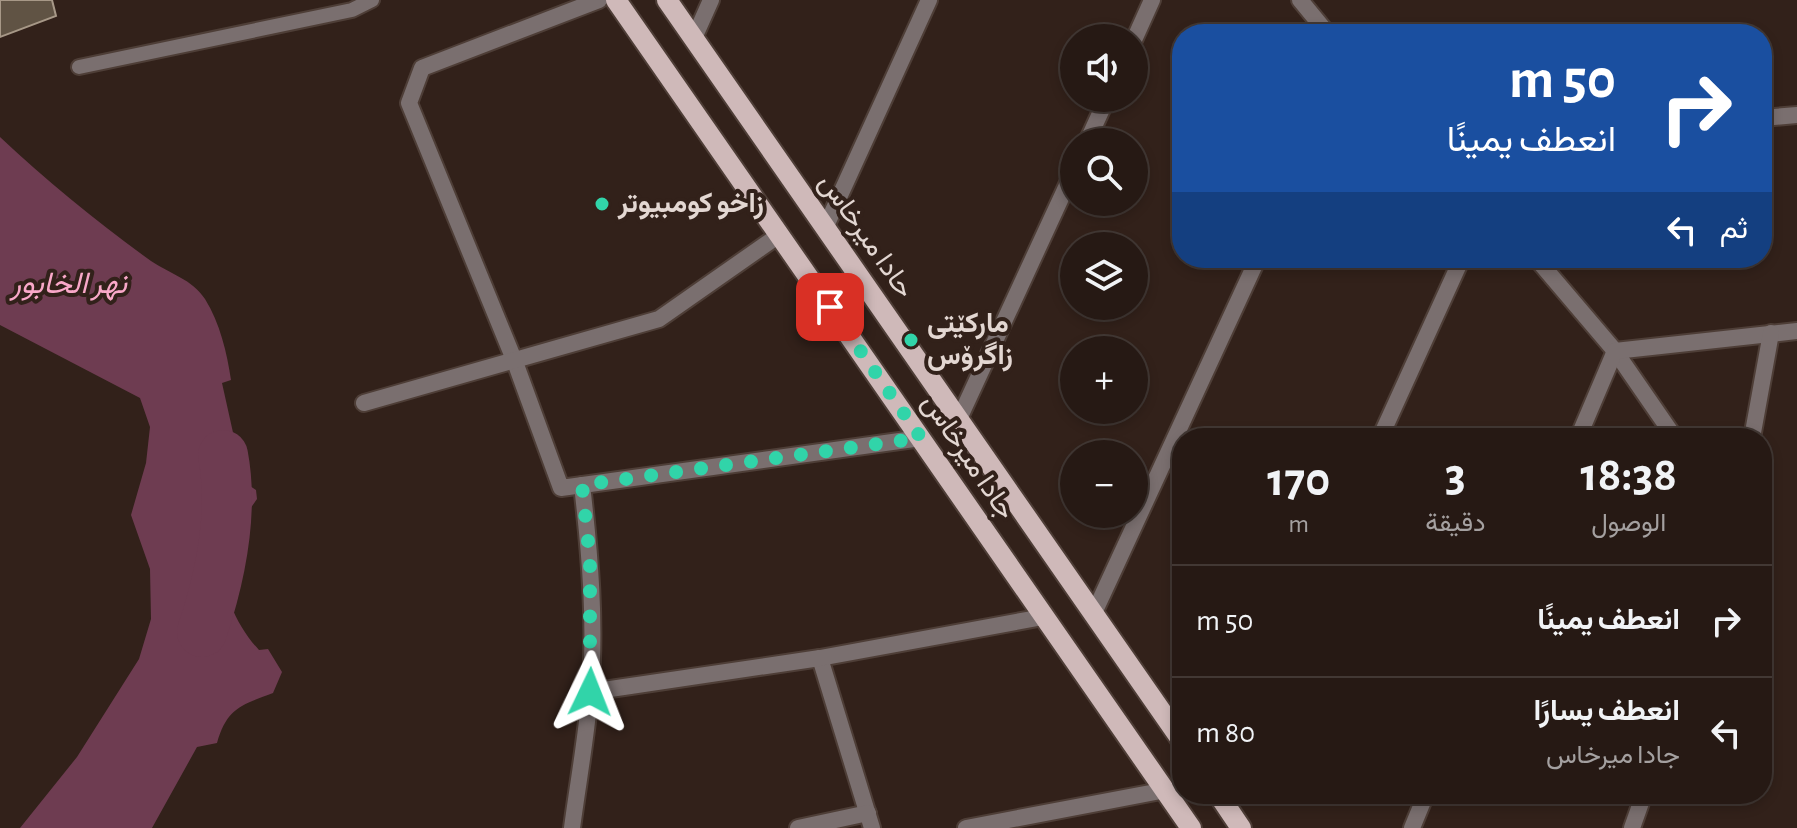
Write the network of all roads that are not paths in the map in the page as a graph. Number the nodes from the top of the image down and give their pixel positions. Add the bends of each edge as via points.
1 (372, 0) edge
2 (599, 0) edge
3 (616, 0) edge
4 (667, 0) edge
5 (711, 0) edge
6 (929, 0) edge
7 (1152, 0) edge
8 (1300, 0) edge
9 (1141, 24) edge
10 (1320, 24) edge
11 (694, 38) junction
12 (79, 67) dead end
13 (1797, 115) edge
14 (1772, 117) edge
15 (1060, 200) edge
16 (826, 226) junction
17 (779, 235) junction
18 (1253, 268) edge
19 (1457, 268) edge
20 (1544, 268) edge
21 (1797, 331) edge
22 (1771, 333) junction
23 (1615, 351) junction
24 (515, 362) junction
25 (364, 403) dead end
26 (959, 419) junction
27 (1179, 428) edge
28 (1385, 428) edge
29 (1582, 428) edge
30 (1668, 428) edge
31 (1754, 428) edge
32 (921, 438) junction
33 (1172, 444) edge
34 (582, 485) junction
35 (1094, 613) junction
36 (1043, 617) junction
37 (820, 658) junction
38 (590, 692) junction
39 (1172, 726) edge
40 (1166, 790) junction
41 (1172, 799) edge
42 (1175, 804) edge
43 (1225, 804) edge
44 (1422, 804) edge
45 (1640, 804) edge
46 (870, 820) edge
47 (572, 828) edge
48 (798, 828) edge
49 (966, 828) edge
50 (1191, 828) edge
51 (1241, 828) edge
52 (1412, 828) edge
53 (1632, 828) edge

1 - 12 lane via 352,10
2 - 24 street via 422,68 409,103
3 - 17 main road, جادا ميرخاس
4 - 11 main road, حادا ميرخاس
5 - 11 street
6 - 16 street
7 - 9 street
8 - 10 street
11 - 16 main road, حادا ميرخاس
13 - 14 street
15 - 26 street
16 - 26 main road, حادا ميرخاس
17 - 24 street via 659,319
17 - 32 main road, جادا ميرخاس
18 - 27 street
19 - 28 street
20 - 23 street
21 - 22 street
22 - 23 street
22 - 31 street
23 - 29 street
23 - 30 street
24 - 25 street
24 - 34 street via 561,488
26 - 35 main road, حادا ميرخاس
32 - 34 street
32 - 36 main road, جادا ميرخاس
33 - 35 street
34 - 38 street via 590,560
35 - 39 main road, حادا ميرخاس
36 - 37 street
36 - 40 main road, جادا ميرخاس
37 - 38 street
37 - 46 street
38 - 47 street
40 - 41 main road, جادا ميرخاس
40 - 49 street
42 - 50 main road, جادا ميرخاس
43 - 51 main road
44 - 52 street
45 - 53 street
46 - 48 street

